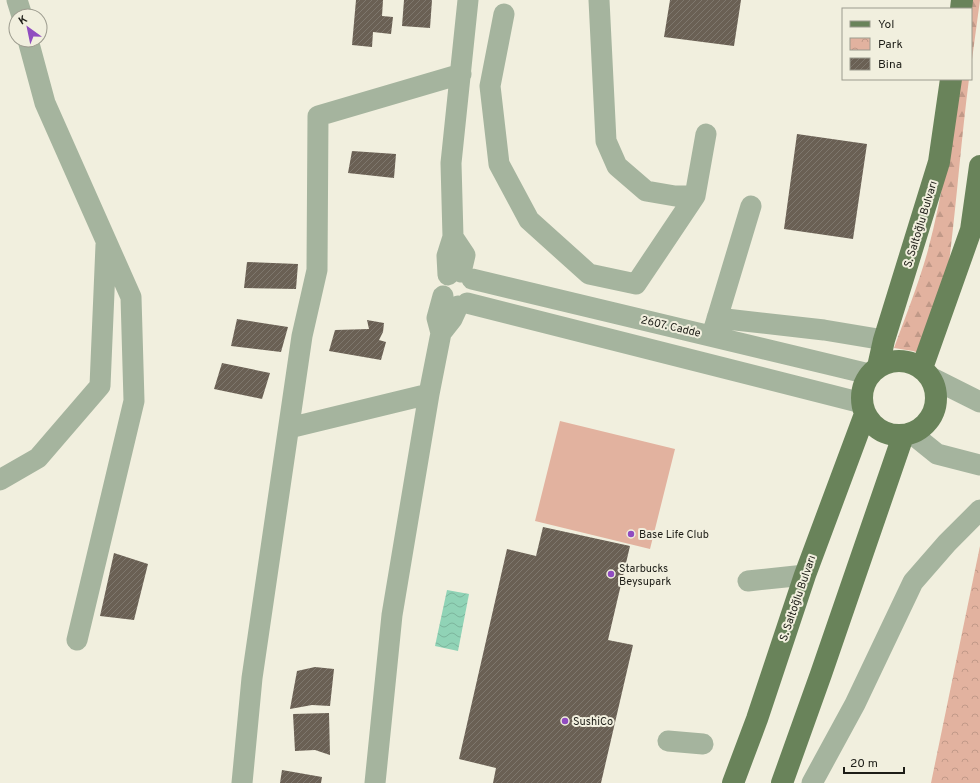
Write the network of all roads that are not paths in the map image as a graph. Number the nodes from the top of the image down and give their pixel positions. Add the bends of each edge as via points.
1 (468, 0) edge
2 (599, 0) edge
3 (504, 14) dead end
4 (30, 48) edge
5 (460, 74) junction
6 (951, 80) edge
7 (706, 134) dead end
8 (980, 166) edge
9 (695, 196) junction
10 (751, 206) dead end
11 (106, 241) junction
12 (460, 275) junction
13 (456, 302) junction
14 (714, 327) junction
15 (884, 340) junction
16 (706, 363) junction
17 (874, 370) junction
18 (926, 373) junction
19 (428, 394) junction
20 (980, 402) edge
21 (863, 409) junction
22 (289, 428) junction
23 (907, 435) junction
24 (980, 465) edge
25 (0, 480) edge
26 (980, 510) edge
27 (805, 575) junction
28 (748, 581) dead end
29 (77, 640) dead end
30 (668, 741) dead end
31 (703, 744) dead end
32 (242, 783) edge
33 (375, 783) edge
34 (733, 783) edge
35 (782, 783) edge
36 (812, 783) edge

1 - 5 street
2 - 9 street via 606,141 617,166 646,191 675,196
3 - 9 street via 490,86 500,164 529,220 589,274 636,284
4 - 11 street via 45,103
5 - 12 street via 451,163 453,237 465,255
5 - 22 street via 318,116 317,270 302,336
6 - 15 main road, S. Saltoğlu Bulvarı via 939,162
7 - 9 street
8 - 18 main road via 971,230
10 - 14 street
11 - 25 street via 100,386 38,458
11 - 29 street via 131,297 134,401
12 - 13 street via 474,284 474,295
12 - 13 street via 444,278 441,287
12 - 14 street, 2607. Cadde
13 - 16 street
13 - 19 street via 452,319 441,333
14 - 15 street via 824,330
14 - 16 street
14 - 17 street, 2607. Cadde
15 - 17 main road, S. Saltoğlu Bulvarı
16 - 21 street
17 - 18 main road via 889,362 900,360 912,362
17 - 21 main road, S. Saltoğlu Bulvarı via 864,383 861,393
18 - 20 street
18 - 23 main road via 935,389 933,413 926,423
19 - 22 street
19 - 33 street via 392,615
21 - 23 main road via 872,424 881,431
21 - 27 main road, S. Saltoğlu Bulvarı
22 - 32 street via 252,678
23 - 24 street via 937,454
23 - 35 main road
26 - 36 street via 913,582 855,704
27 - 28 street
27 - 34 main road, S. Saltoğlu Bulvarı
30 - 31 street

